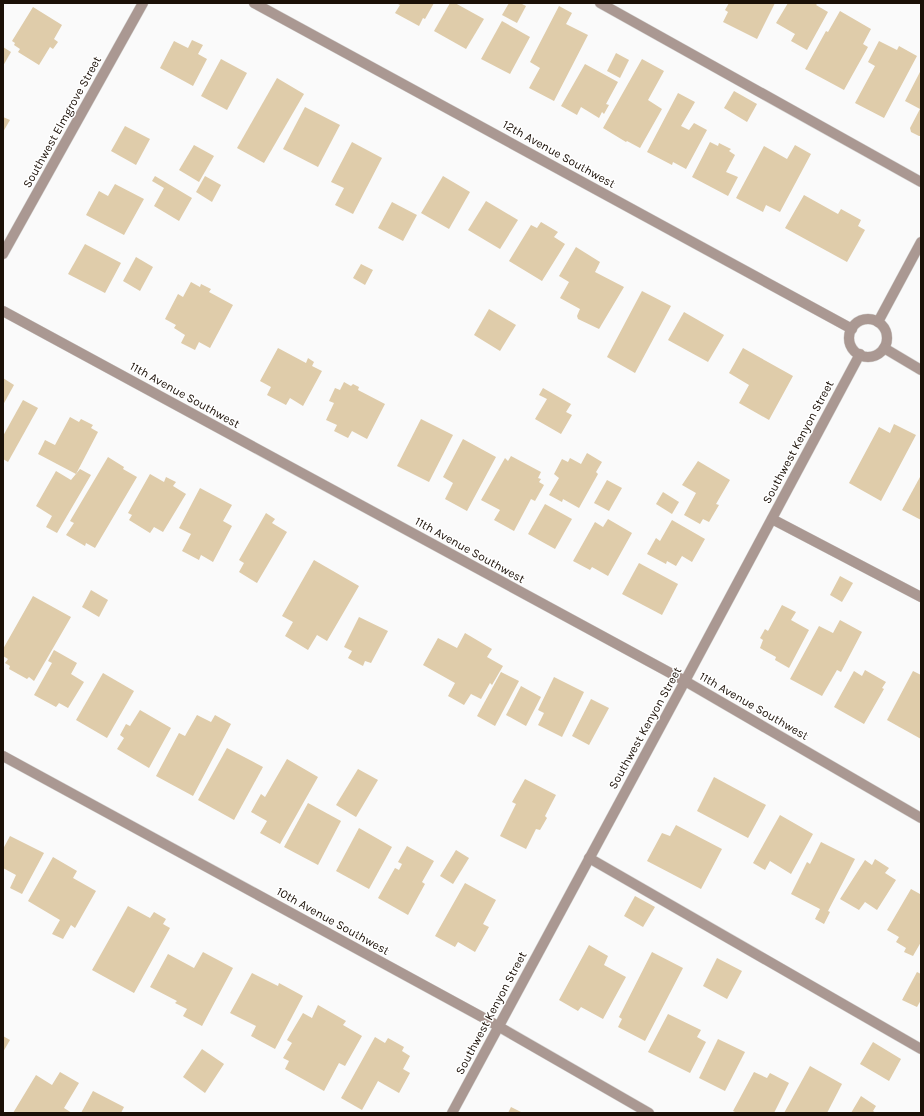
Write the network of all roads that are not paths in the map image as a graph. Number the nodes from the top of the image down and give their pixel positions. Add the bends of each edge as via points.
1 (143, 3) edge
2 (254, 3) edge
3 (600, 3) edge
4 (921, 182) edge
5 (921, 242) edge
6 (3, 254) edge
7 (3, 311) edge
8 (878, 322) junction
9 (852, 328) junction
10 (884, 348) junction
11 (860, 354) junction
12 (921, 370) edge
13 (772, 519) junction
14 (921, 597) edge
15 (685, 681) junction
16 (3, 756) edge
17 (921, 818) edge
18 (589, 858) junction
19 (498, 1026) junction
20 (921, 1049) edge
21 (452, 1113) edge
22 (649, 1113) edge

1 - 6 street, Southwest Elmgrove Street
2 - 9 street, 12th Avenue Southwest
3 - 4 street
5 - 8 street
7 - 15 street, 11th Avenue Southwest
8 - 9 street via 864,320
8 - 10 street via 887,334
9 - 11 street via 850,343
10 - 11 street via 876,355
10 - 12 street
11 - 13 street, Southwest Kenyon Street
13 - 14 street
13 - 15 street, Southwest Kenyon Street
15 - 17 street, 11th Avenue Southwest
15 - 18 street, Southwest Kenyon Street
16 - 19 street, 10th Avenue Southwest
18 - 19 street, Southwest Kenyon Street
18 - 20 street
19 - 21 street, Southwest Kenyon Street
19 - 22 street, 10th Avenue Southwest

